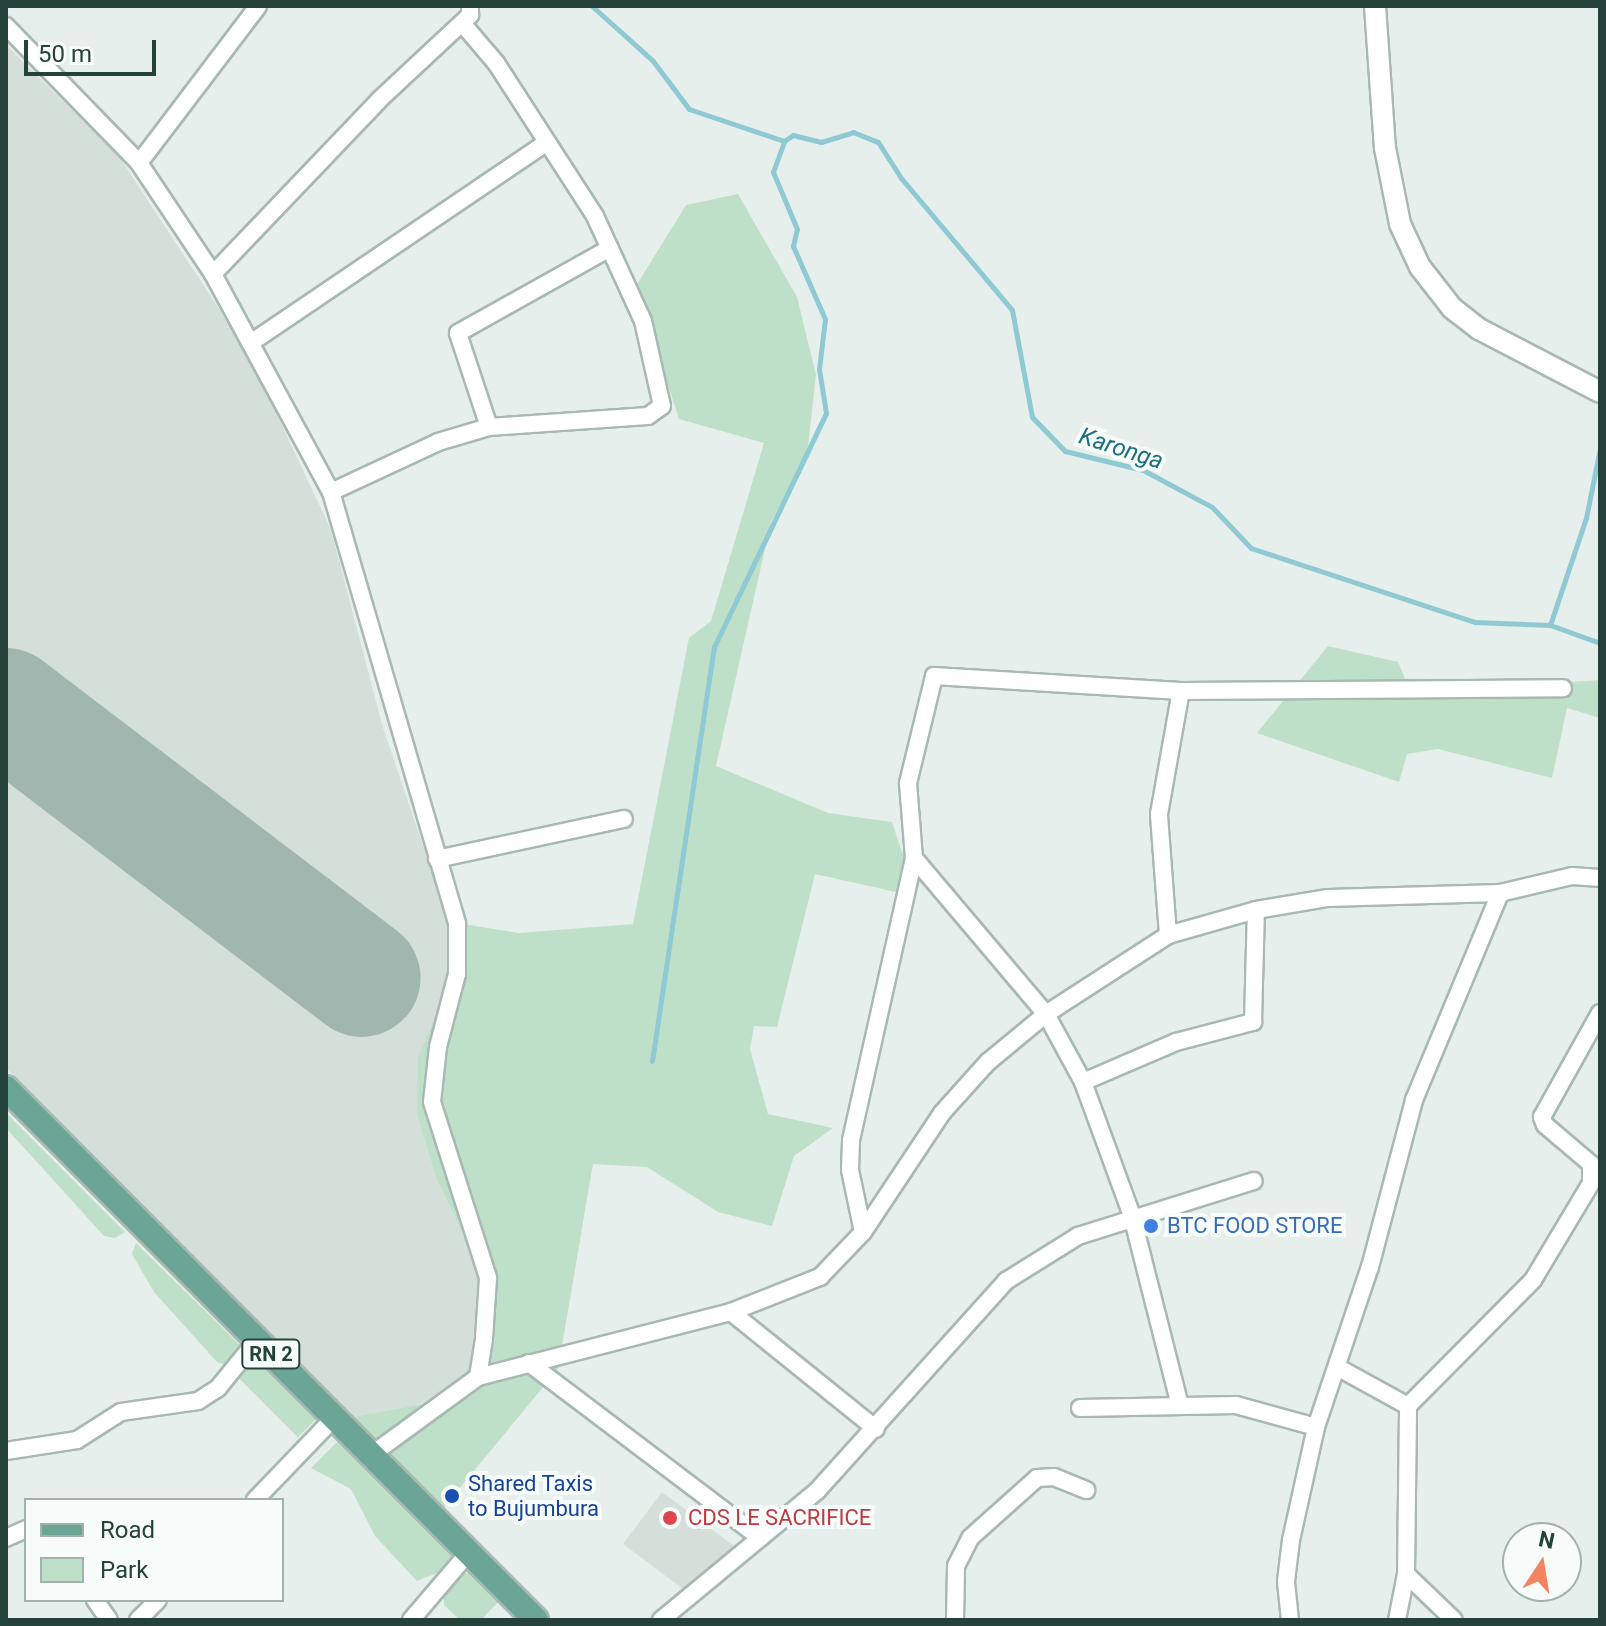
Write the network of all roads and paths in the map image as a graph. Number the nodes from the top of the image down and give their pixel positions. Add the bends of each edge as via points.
1 (258, 6) edge
2 (470, 6) edge
3 (1375, 6) edge
4 (462, 23) junction
5 (6, 26) edge
6 (547, 142) junction
7 (139, 163) junction
8 (610, 248) junction
9 (213, 274) junction
10 (252, 342) junction
11 (1600, 392) edge
12 (489, 427) junction
13 (331, 492) junction
14 (1563, 688) dead end
15 (1181, 691) junction
16 (624, 819) dead end
17 (914, 858) junction
18 (437, 859) junction
19 (1600, 878) edge
20 (1500, 893) junction
21 (1256, 910) junction
22 (1168, 935) junction
23 (1600, 1013) edge
24 (1046, 1014) junction
25 (1083, 1082) junction
26 (6, 1088) edge
27 (1254, 1181) dead end
28 (1132, 1216) junction
29 (863, 1232) junction
30 (731, 1312) junction
31 (257, 1340) junction
32 (529, 1363) junction
33 (1339, 1368) junction
34 (478, 1377) junction
35 (1179, 1402) junction
36 (1408, 1406) junction
37 (1080, 1408) dead end
38 (335, 1417) junction
39 (1316, 1427) junction
40 (876, 1429) junction
41 (6, 1451) edge
42 (371, 1455) junction
43 (1086, 1490) dead end
44 (257, 1498) edge
45 (758, 1536) junction
46 (469, 1552) junction
47 (1406, 1574) junction
48 (96, 1602) edge
49 (156, 1602) edge
50 (141, 1619) edge
51 (109, 1620) edge
52 (411, 1620) edge
53 (536, 1620) edge
54 (661, 1620) edge
55 (955, 1620) edge
56 (1290, 1620) edge
57 (1397, 1620) edge
58 (1454, 1620) edge

1 - 7 street
2 - 4 street
3 - 11 street via 1385,148 1400,224 1420,267 1452,308 1479,329
4 - 6 street via 496,63
4 - 9 street via 379,100
5 - 7 street
6 - 8 street
6 - 10 street
7 - 9 street
8 - 12 street via 458,333
8 - 12 street via 643,321 662,406 648,416
9 - 10 street
10 - 13 street
12 - 13 street via 438,442
13 - 18 street
14 - 15 street
15 - 17 street via 934,676 908,783
15 - 22 street via 1159,814
16 - 18 street
17 - 24 street
17 - 29 street via 851,1140 850,1170
18 - 34 street via 459,949 432,1102 488,1278
19 - 20 street via 1572,876
20 - 21 street via 1367,895
20 - 33 street via 1411,1111
21 - 22 street
21 - 25 street via 1253,1022 1176,1042
22 - 24 street
23 - 36 street via 1542,1117 1591,1164 1591,1183 1533,1280
24 - 25 street
24 - 29 street via 988,1062 942,1113
25 - 28 street
26 - 31 main road, RN 2
27 - 28 street
28 - 35 street
28 - 40 street via 1078,1236 1006,1281
29 - 30 street via 820,1277
30 - 32 street
30 - 40 street
31 - 38 main road, RN 2
31 - 41 street via 218,1388 198,1401 121,1412 77,1440
32 - 34 street
32 - 45 street
33 - 36 street
33 - 39 street
34 - 42 street
35 - 37 street via 1136,1410
35 - 39 street via 1236,1405
36 - 47 street
38 - 42 main road, RN 2
38 - 44 street
39 - 56 street via 1291,1540 1286,1581
40 - 45 street via 817,1491
42 - 46 main road, RN 2
43 - 55 street via 1054,1477 1037,1478 970,1538 956,1566
45 - 54 street
46 - 52 street
46 - 53 main road, RN 2
47 - 57 street
47 - 58 street
48 - 51 street
49 - 50 street

